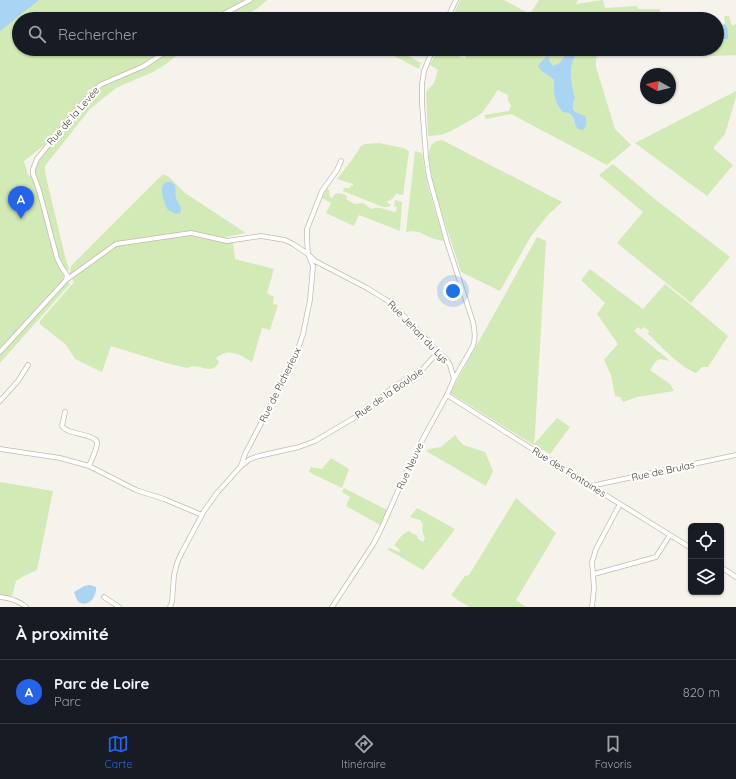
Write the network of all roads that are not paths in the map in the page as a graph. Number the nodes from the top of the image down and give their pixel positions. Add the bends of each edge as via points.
1 (250, 0) edge
2 (456, 0) edge
3 (227, 12) edge
4 (450, 12) edge
5 (159, 56) edge
6 (430, 56) edge
7 (341, 161) dead end
8 (308, 254) junction
9 (66, 280) junction
10 (0, 352) edge
11 (438, 352) junction
12 (28, 366) dead end
13 (454, 379) junction
14 (447, 395) junction
15 (0, 402) edge
16 (65, 412) dead end
17 (0, 449) edge
18 (247, 452) junction
19 (736, 456) edge
20 (252, 458) junction
21 (89, 466) junction
22 (241, 466) junction
23 (591, 486) junction
24 (620, 504) junction
25 (202, 515) junction
26 (670, 535) junction
27 (688, 546) edge
28 (724, 569) edge
29 (594, 574) junction
30 (736, 577) edge
31 (0, 597) edge
32 (104, 597) dead end
33 (26, 607) edge
34 (119, 607) edge
35 (170, 607) edge
36 (332, 607) edge
37 (592, 607) edge

1 - 3 street
2 - 4 street
5 - 9 street, Rue de la Levée via 144,66 100,85 88,96 35,163 34,174 57,258 67,275
6 - 13 street, Rue Neuve via 422,84 429,177 475,330 475,341
7 - 8 street, Rue de Picherieux via 322,191 307,229
8 - 9 street, Rue Jehan du Lys via 285,240 261,236 227,241 191,233 116,244
8 - 11 street, Rue Jehan du Lys via 315,262 388,301
8 - 18 street, Rue de Picherieux via 313,266 303,334 291,366
9 - 10 street, Rue Jehan du Lys
11 - 13 street, Rue Jehan du Lys via 450,365
11 - 20 street, Rue de la Boulaie via 420,372 392,388 369,409 315,441
12 - 15 street
13 - 14 street, Rue Neuve
14 - 23 street, Rue des Fontaines
14 - 36 street, Rue Neuve via 409,466 374,543
16 - 21 street via 62,426 68,431 91,437 97,442
17 - 21 street via 60,458
18 - 20 street
18 - 22 street, Rue de Picherieux
19 - 23 street, Rue de Brulas
20 - 22 street, Rue de la Boulaie
21 - 25 street via 136,490
22 - 25 street, Rue de la Boulaie
23 - 24 street, Rue des Fontaines
24 - 26 street, Rue des Fontaines
24 - 29 street via 596,549 592,562
25 - 35 street, Rue de la Boulaie via 177,563
26 - 27 street, Rue des Fontaines
26 - 29 street via 656,557
28 - 30 street
29 - 37 street
31 - 33 street via 11,598
32 - 34 street

